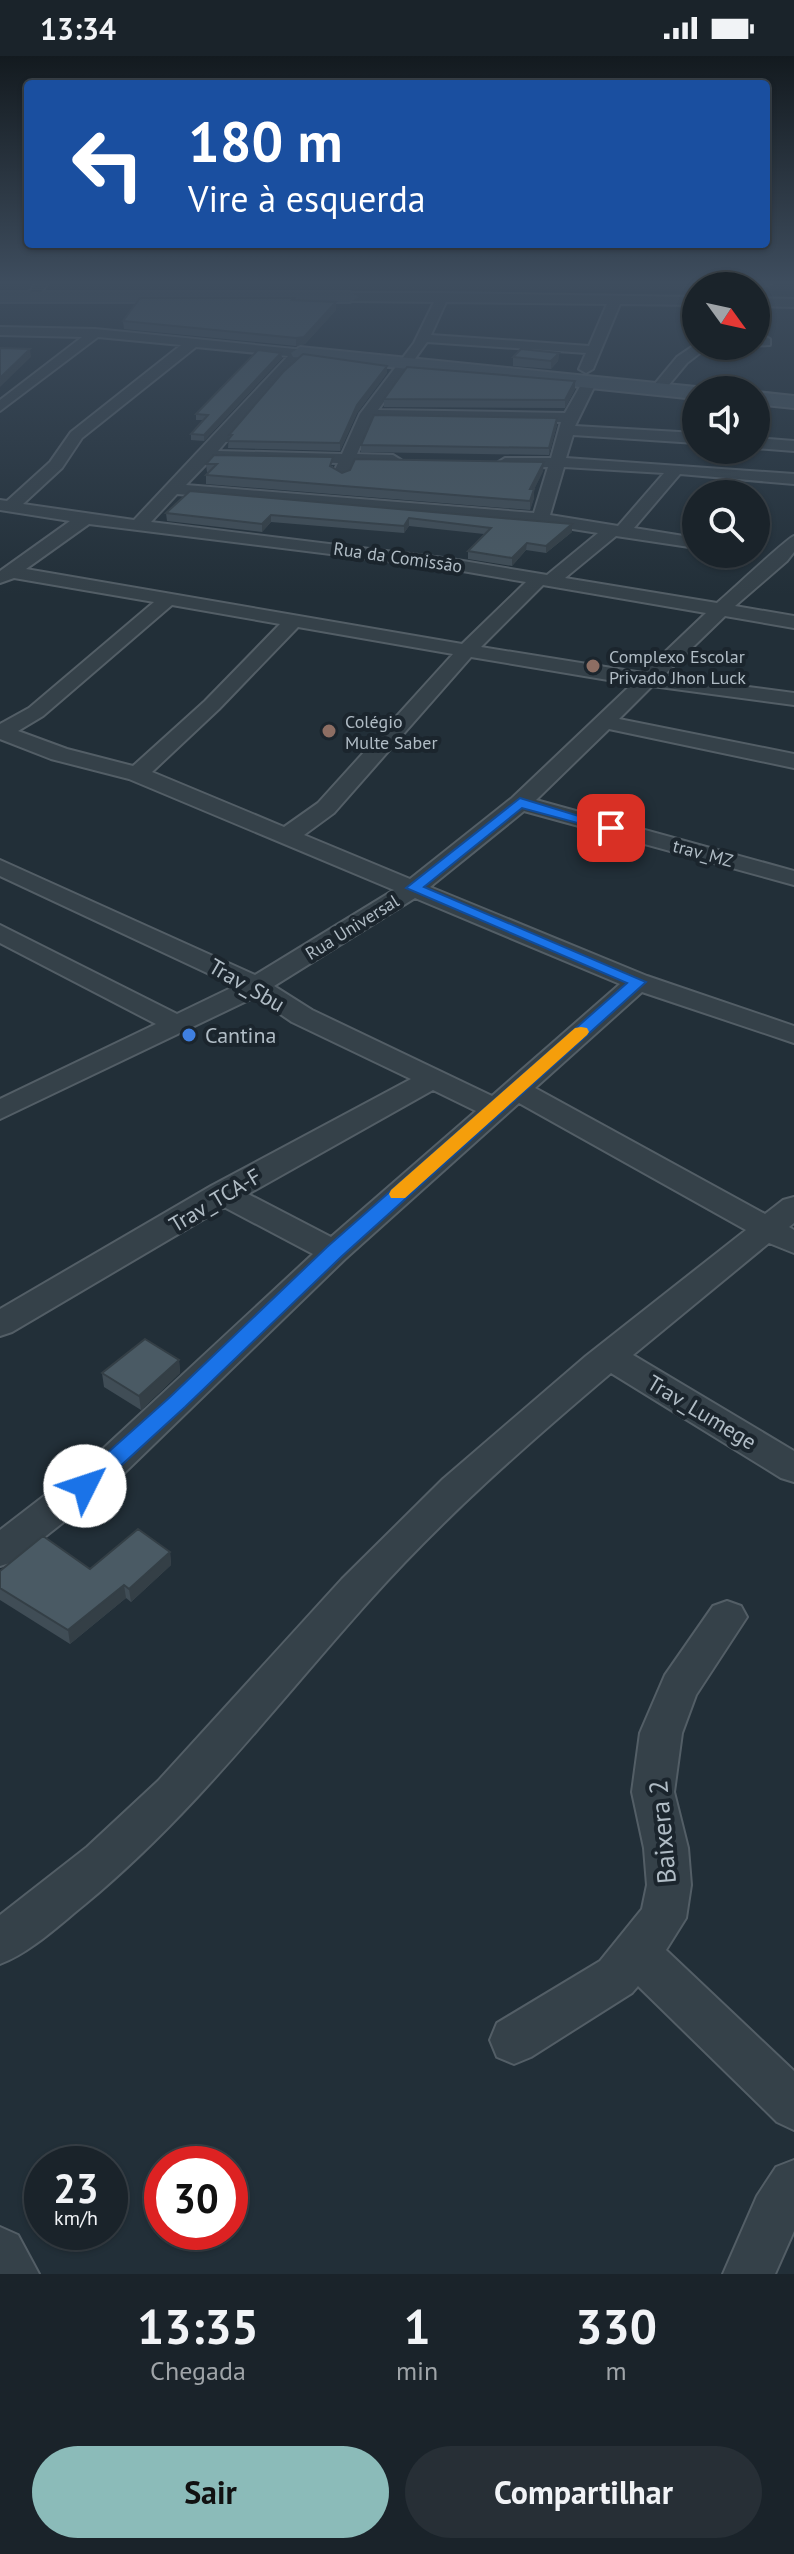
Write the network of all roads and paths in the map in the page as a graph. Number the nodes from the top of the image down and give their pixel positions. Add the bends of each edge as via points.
1 (26, 388) edge
2 (136, 388) edge
3 (264, 388) edge
4 (385, 388) edge
5 (583, 388) edge
6 (642, 388) edge
7 (658, 389) joint
8 (682, 392) edge
9 (770, 399) edge
10 (794, 402) edge
11 (0, 407) edge
12 (367, 414) junction
13 (568, 424) junction
14 (682, 436) edge
15 (770, 444) edge
16 (794, 446) edge
17 (204, 455) junction
18 (349, 459) junction
19 (408, 461) edge
20 (482, 463) edge
21 (558, 464) junction
22 (676, 469) junction
23 (794, 479) edge
24 (174, 489) junction
25 (328, 501) junction
26 (5, 506) edge
27 (84, 519) junction
28 (541, 519) junction
29 (138, 526) junction
30 (617, 531) junction
31 (682, 541) edge
32 (790, 552) edge
33 (770, 553) edge
34 (6, 575) edge
35 (546, 579) junction
36 (170, 598) junction
37 (720, 610) junction
38 (294, 621) junction
39 (794, 622) edge
40 (467, 650) junction
41 (648, 680) junction
42 (794, 699) edge
43 (605, 722) junction
44 (0, 733) edge
45 (794, 761) edge
46 (137, 774) junction
47 (520, 803) junction
48 (288, 835) junction
49 (0, 867) edge
50 (794, 878) edge
51 (414, 888) junction
52 (1, 934) edge
53 (638, 982) junction
54 (256, 986) junction
55 (176, 1024) junction
56 (794, 1035) edge
57 (433, 1079) junction
58 (504, 1098) junction
59 (0, 1110) edge
60 (222, 1193) junction
61 (785, 1226) edge
62 (334, 1252) junction
63 (0, 1324) edge
64 (609, 1356) junction
65 (794, 1468) edge
66 (0, 1551) edge
67 (727, 1617) dead end
68 (0, 1942) edge
69 (636, 1953) junction
70 (514, 2040) dead end
71 (794, 2105) edge
72 (794, 2185) edge
73 (0, 2253) edge
74 (13, 2274) edge
75 (749, 2274) edge

1 - 11 street
2 - 26 street via 76,435 56,465
3 - 17 street
4 - 12 street
5 - 13 street
6 - 7 main road
7 - 8 main road
9 - 10 main road
12 - 13 street
12 - 18 street
13 - 14 street
13 - 21 street
15 - 16 street
17 - 18 street
17 - 24 street
18 - 19 street
18 - 25 street
20 - 21 street
21 - 22 street
21 - 28 street
22 - 23 street
22 - 30 street
24 - 25 street
24 - 29 street
25 - 28 street
26 - 27 street, Rua da Comissão
27 - 29 street, Rua da Comissão
27 - 34 street
28 - 30 street
29 - 35 street, Rua da Comissão
30 - 31 street
30 - 35 street
32 - 33 street
32 - 37 street, Rua Universal
34 - 36 street
35 - 37 street, Rua da Comissão
35 - 40 street
36 - 38 street
36 - 44 street via 36,712
37 - 39 street, Rua da Comissão
37 - 41 street, Rua Universal
38 - 40 street
38 - 46 street
40 - 41 street
40 - 48 street via 342,791
41 - 42 street
41 - 43 street, Rua Universal
43 - 45 street
43 - 47 street, Rua Universal
44 - 46 street
46 - 48 street
47 - 50 street, trav_MZ
47 - 51 street, Rua Universal
48 - 51 street
49 - 54 street, Trav_Sbu
51 - 53 street
51 - 54 street, Rua Universal
52 - 55 street
53 - 56 street
53 - 58 street
54 - 55 street, Rua Universal
54 - 57 street, Trav_Sbu via 302,1016
55 - 59 street, Rua Universal
57 - 58 street, Trav_Sbu
57 - 60 street, Trav_TCA-F
58 - 61 street, Trav_Sbu
58 - 62 street
60 - 62 street
60 - 63 street, Trav_TCA-F
61 - 64 street
62 - 66 street via 105,1469
64 - 65 street, Trav_Lumege
64 - 68 street via 409,1534 194,1773 61,1899
67 - 69 street, Baixera 2 via 679,1687 661,1733 653,1792 669,1885 663,1918
69 - 70 street, Baixera 2 via 616,1977
69 - 71 street
72 - 75 street
73 - 74 street

